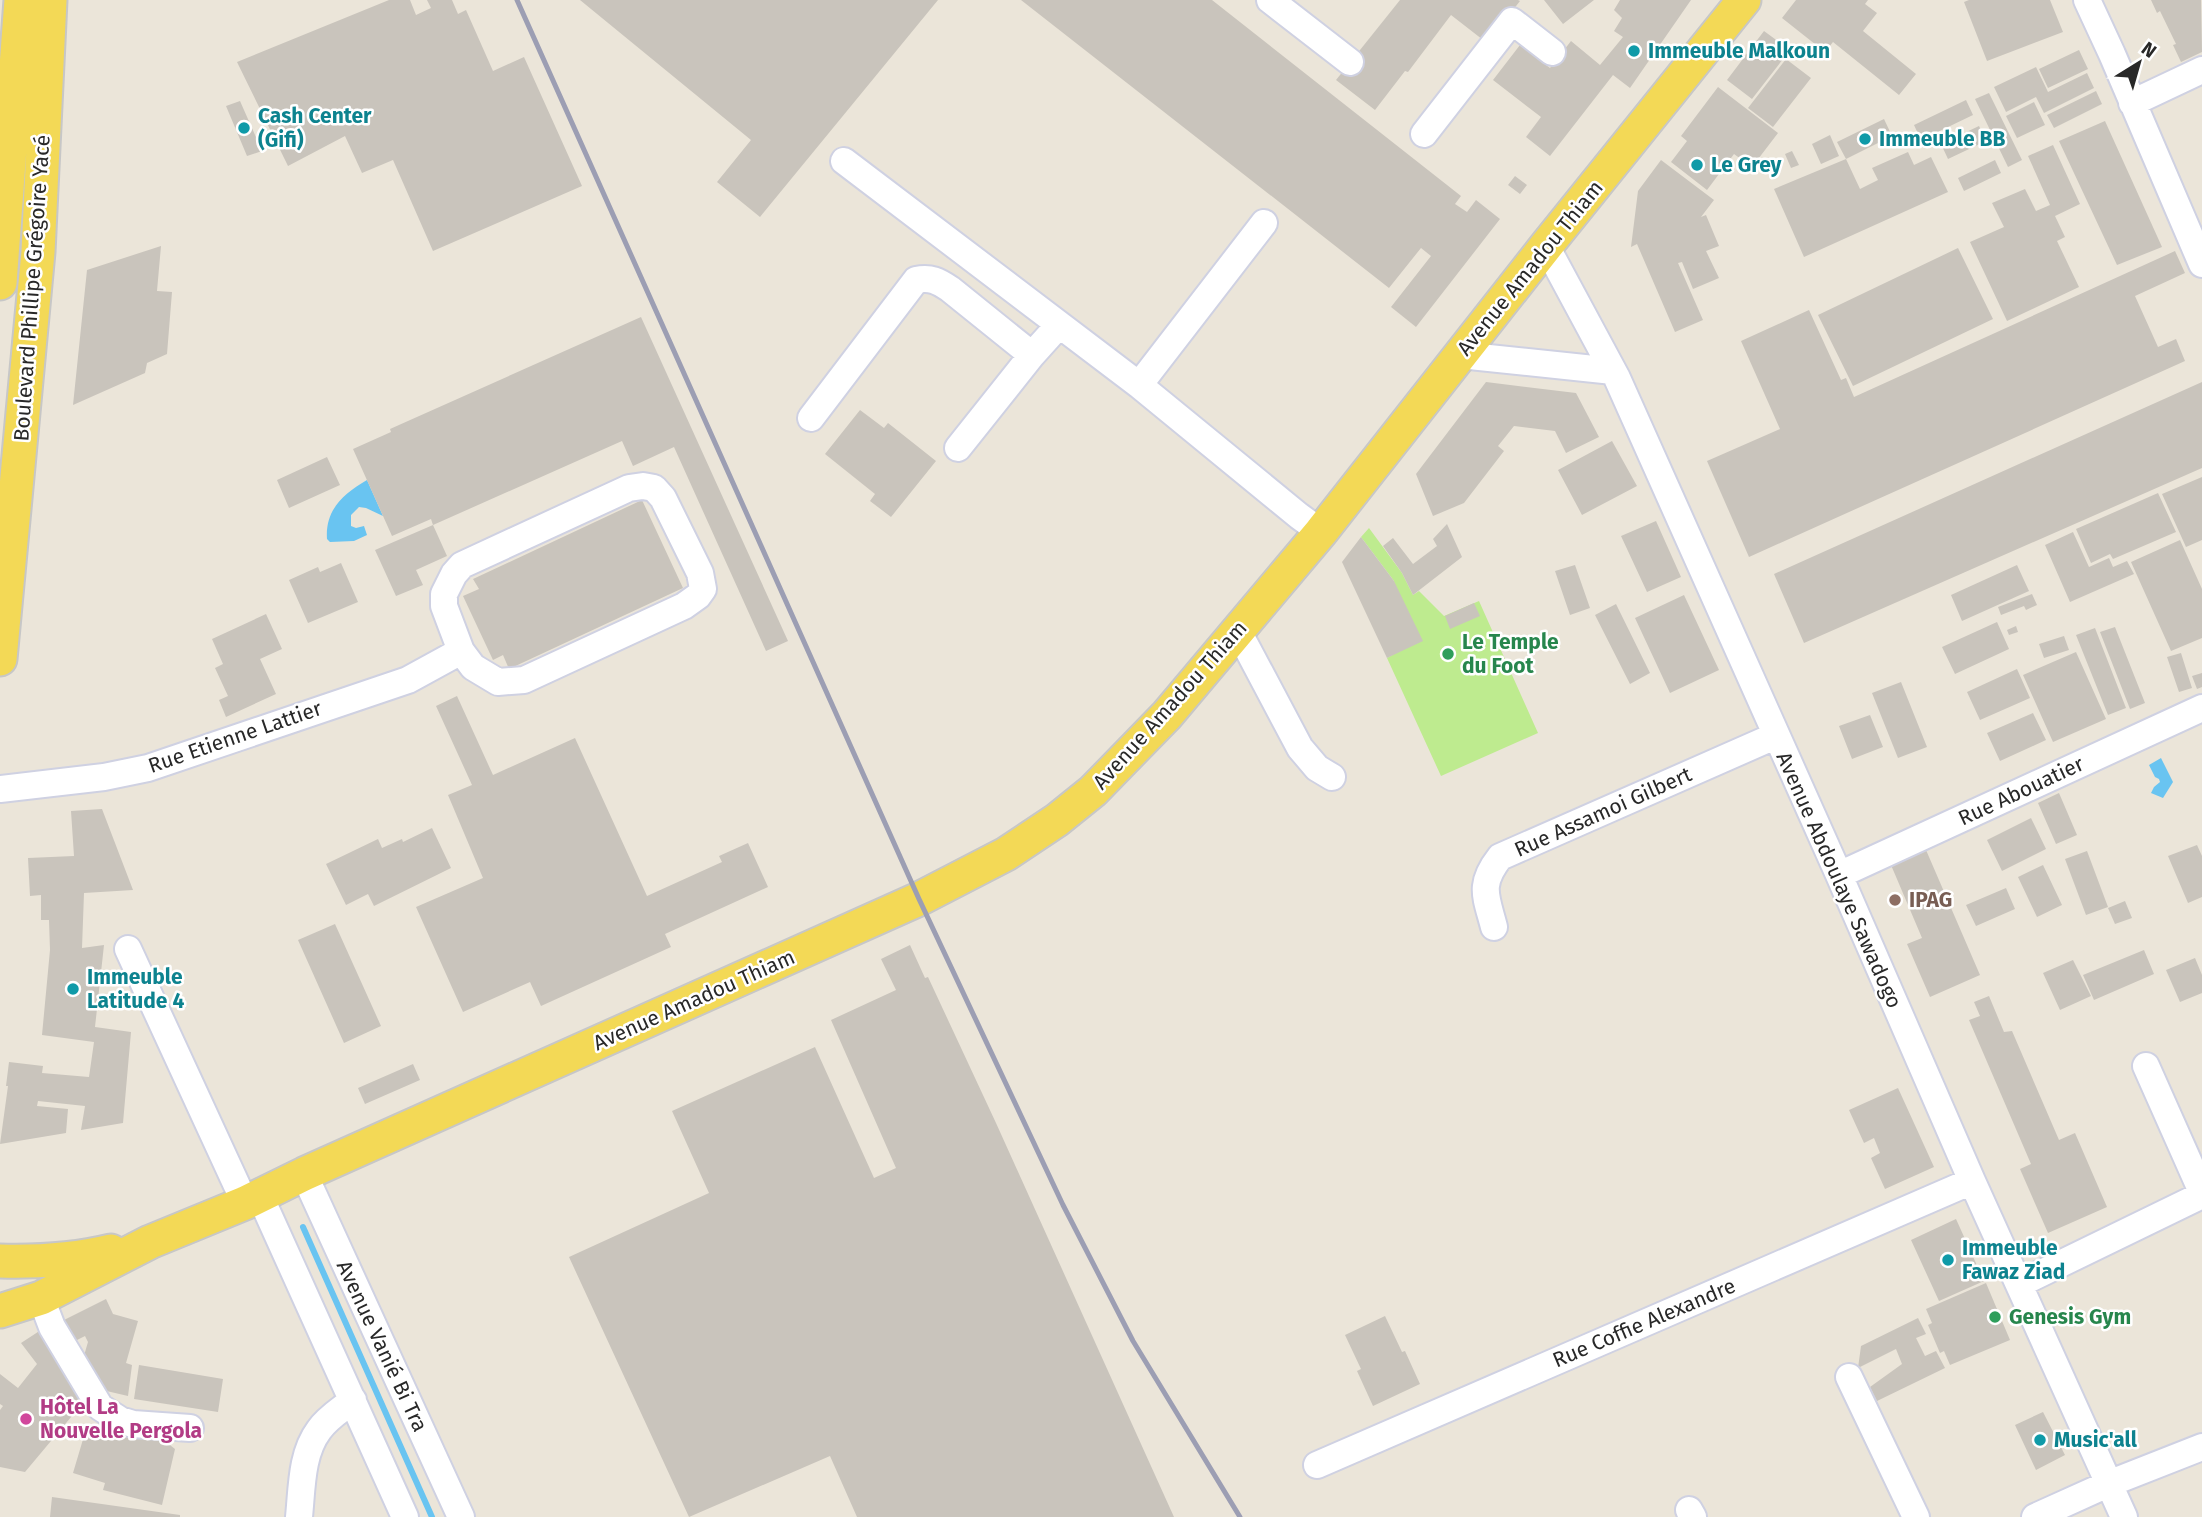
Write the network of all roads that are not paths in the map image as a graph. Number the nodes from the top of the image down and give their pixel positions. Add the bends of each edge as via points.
1 (21, 0) edge
2 (50, 0) edge
3 (1270, 0) edge
4 (2087, 0) edge
5 (1732, 4) edge
6 (1552, 52) dead end
7 (1350, 62) dead end
8 (2202, 70) edge
9 (2133, 103) junction
10 (1424, 134) dead end
11 (844, 161) dead end
12 (1264, 223) dead end
13 (1546, 246) junction
14 (2202, 264) edge
15 (0, 283) edge
16 (1059, 325) junction
17 (1032, 355) junction
18 (1460, 355) junction
19 (1613, 371) junction
20 (1139, 385) junction
21 (811, 418) dead end
22 (958, 448) dead end
23 (1321, 532) junction
24 (1238, 631) junction
25 (461, 651) junction
26 (0, 659) edge
27 (2202, 708) edge
28 (1775, 736) junction
29 (1332, 777) dead end
30 (0, 789) edge
31 (1839, 875) junction
32 (1494, 927) dead end
33 (128, 949) dead end
34 (2146, 1066) dead end
35 (304, 1174) junction
36 (1972, 1181) junction
37 (2202, 1194) edge
38 (252, 1200) junction
39 (150, 1242) junction
40 (0, 1261) edge
41 (2019, 1284) junction
42 (41, 1298) junction
43 (0, 1311) edge
44 (1849, 1377) dead end
45 (353, 1400) junction
46 (190, 1428) dead end
47 (2202, 1447) edge
48 (1317, 1465) dead end
49 (2108, 1484) junction
50 (299, 1517) edge
51 (405, 1517) edge
52 (461, 1517) edge
53 (1916, 1517) edge
54 (2035, 1517) edge
55 (2124, 1517) edge

1 - 15 main road, Boulevard Phillipe Grégoire Yacé
2 - 26 main road, Boulevard Phillipe Grégoire Yacé via 38,252
3 - 7 street
4 - 9 street
5 - 13 main road, Avenue Amadou Thiam
6 - 10 street via 1512,21
8 - 9 street
9 - 14 street
11 - 16 street
12 - 20 street
13 - 18 main road, Avenue Amadou Thiam
13 - 19 street, Avenue Abdoulaye Sawadogo
16 - 17 street
16 - 20 street
17 - 21 street via 950,289 927,278 916,280
17 - 22 street
18 - 19 street
18 - 23 main road, Avenue Amadou Thiam
19 - 28 street, Avenue Abdoulaye Sawadogo
20 - 23 street
23 - 24 main road, Avenue Amadou Thiam
24 - 29 street via 1300,748
24 - 35 main road, Avenue Amadou Thiam via 1176,705 1093,791 1006,854 919,899
25 - 25 street via 473,667 498,682 524,680 698,596 703,589 700,573 663,498 654,488 629,488 462,565 444,594
25 - 30 street, Rue Etienne Lattier via 408,680 148,768
27 - 31 street, Rue Abouatier
28 - 31 street, Avenue Abdoulaye Sawadogo
28 - 32 street, Rue Assamoi Gilbert via 1500,857 1484,886
31 - 36 street, Avenue Abdoulaye Sawadogo
33 - 38 street
34 - 37 street
35 - 38 main road, Avenue Amadou Thiam
35 - 52 street, Avenue Vanié Bi Tra
36 - 41 street, Avenue Abdoulaye Sawadogo
36 - 48 street, Rue Coffie Alexandre
37 - 41 street
38 - 39 main road, Avenue Amadou Thiam
38 - 45 street
39 - 40 main road, Avenue Amadou Thiam via 85,1258
39 - 42 main road, Avenue Amadou Thiam
41 - 49 street, Avenue Abdoulaye Sawadogo
42 - 43 main road, Avenue Amadou Thiam
42 - 46 street via 51,1327 100,1406 133,1424
44 - 53 street
45 - 50 street via 320,1427 310,1444
45 - 51 street
47 - 49 street
49 - 54 street
49 - 55 street, Avenue Abdoulaye Sawadogo

